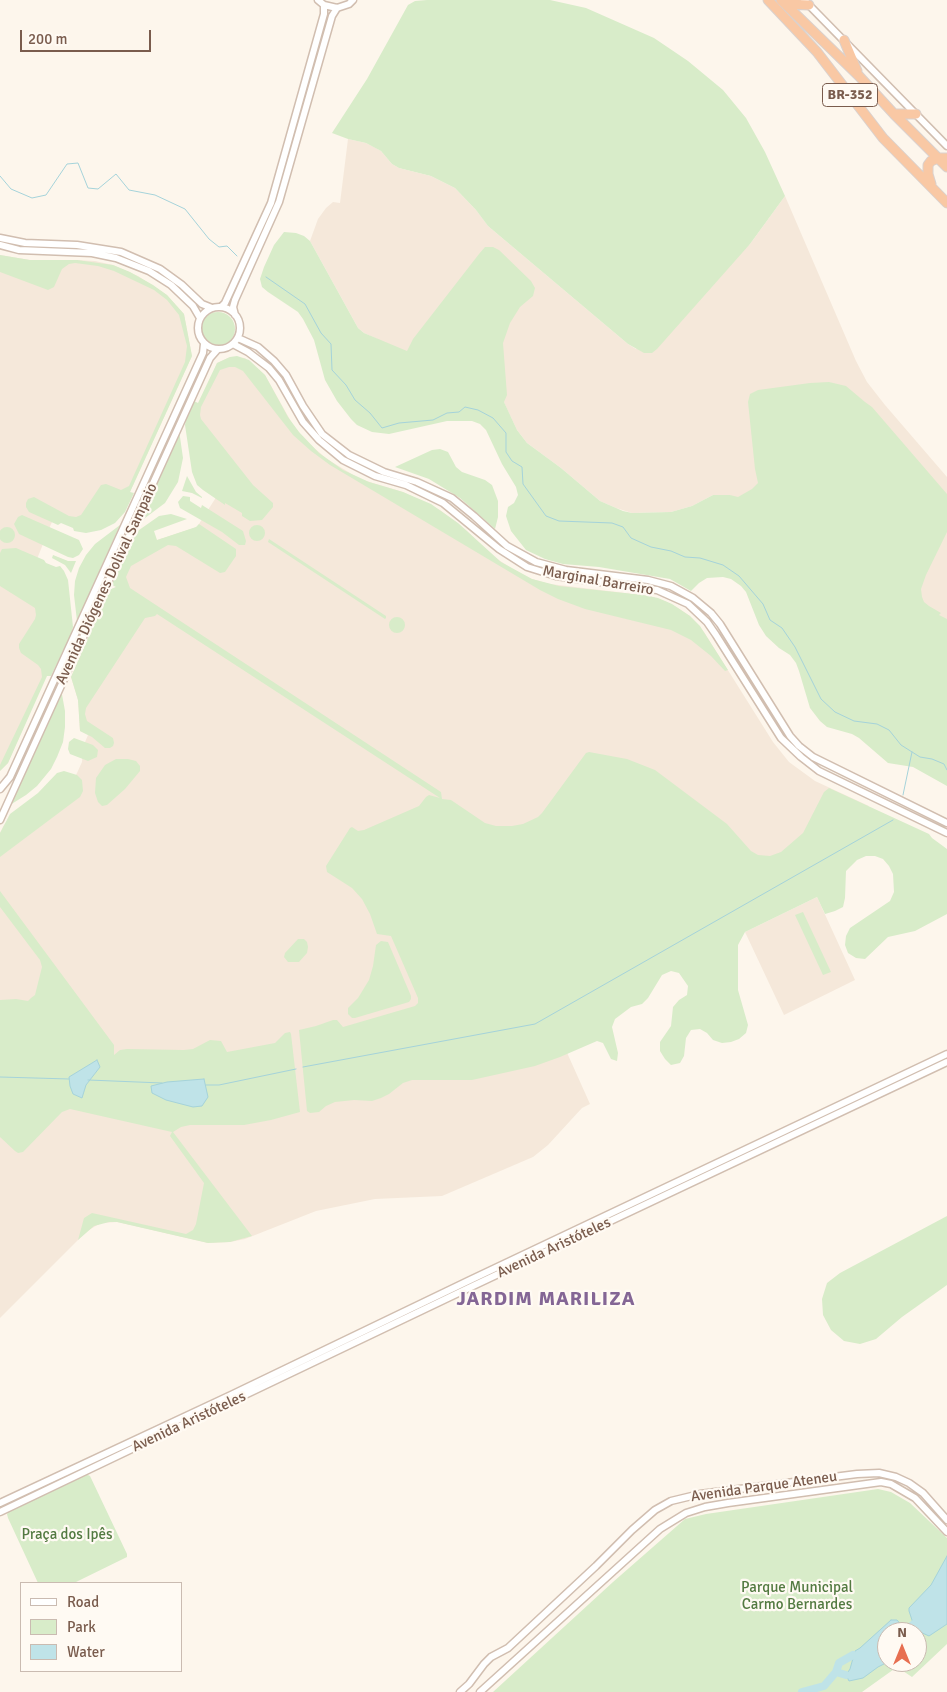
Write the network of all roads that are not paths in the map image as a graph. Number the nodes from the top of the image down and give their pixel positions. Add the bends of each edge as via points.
1 (318, 0) edge
2 (353, 0) edge
3 (768, 0) edge
4 (783, 2) edge
5 (806, 2) edge
6 (324, 5) junction
7 (337, 8) junction
8 (844, 40) junction
9 (859, 76) junction
10 (894, 114) junction
11 (916, 114) junction
12 (947, 146) edge
13 (942, 158) edge
14 (947, 167) edge
15 (933, 189) junction
16 (947, 203) edge
17 (0, 238) edge
18 (0, 245) edge
19 (221, 307) junction
20 (212, 308) junction
21 (235, 315) junction
22 (200, 318) junction
23 (238, 338) junction
24 (204, 344) junction
25 (233, 344) junction
26 (217, 350) junction
27 (0, 789) edge
28 (0, 820) edge
29 (947, 823) edge
30 (947, 833) edge
31 (947, 1054) edge
32 (947, 1062) edge
33 (837, 1477) junction
34 (807, 1481) junction
35 (836, 1488) junction
36 (806, 1492) junction
37 (0, 1503) edge
38 (0, 1512) edge
39 (947, 1520) edge
40 (947, 1532) edge
41 (460, 1692) edge
42 (480, 1692) edge

1 - 6 street
2 - 7 street
3 - 15 highway, BR-352 via 817,52 883,138
4 - 5 highway
4 - 9 highway, BR-352
5 - 8 street
6 - 7 street
6 - 19 street via 271,203
7 - 21 street via 332,16 282,195 235,300
8 - 9 highway
8 - 11 street
9 - 10 highway, BR-352
10 - 11 highway
10 - 13 highway, BR-352
11 - 12 street
13 - 14 highway, BR-352
13 - 15 highway via 931,161 927,169
15 - 16 highway, BR-352
17 - 20 street via 121,252 160,269 202,304
18 - 22 street via 19,250 92,253 116,258 149,271 172,285
19 - 20 street
19 - 21 street
20 - 22 street
21 - 23 street via 240,326
22 - 24 street via 198,333
23 - 25 street
23 - 29 street, Marginal Barreiro via 258,346 274,361 322,434 349,455 452,498 507,546 536,562 566,570 648,580 671,586 693,598 720,624 799,746 814,757
24 - 26 street
24 - 27 street, Avenida Diógenes Dolival Sampaio via 203,353 10,777
25 - 26 street
25 - 30 street, Marginal Barreiro via 269,368 303,422 342,460 443,503 499,549 527,567 556,576 657,590 688,604 707,622 781,738 801,757 819,771
26 - 28 street, Avenida Diógenes Dolival Sampaio via 210,358
31 - 37 street, Avenida Aristóteles
32 - 38 street, Avenida Aristóteles
33 - 34 street, Avenida Parque Ateneu
33 - 35 street via 839,1483
33 - 39 street, Avenida Parque Ateneu via 879,1473 896,1477 923,1493
34 - 36 street via 803,1486
34 - 41 street, Avenida Parque Ateneu via 700,1494 671,1501 655,1510 508,1648 491,1657
35 - 36 street, Avenida Parque Ateneu
35 - 40 street, Avenida Parque Ateneu via 881,1482 891,1484 915,1498
36 - 42 street, Avenida Parque Ateneu via 705,1507 671,1522

